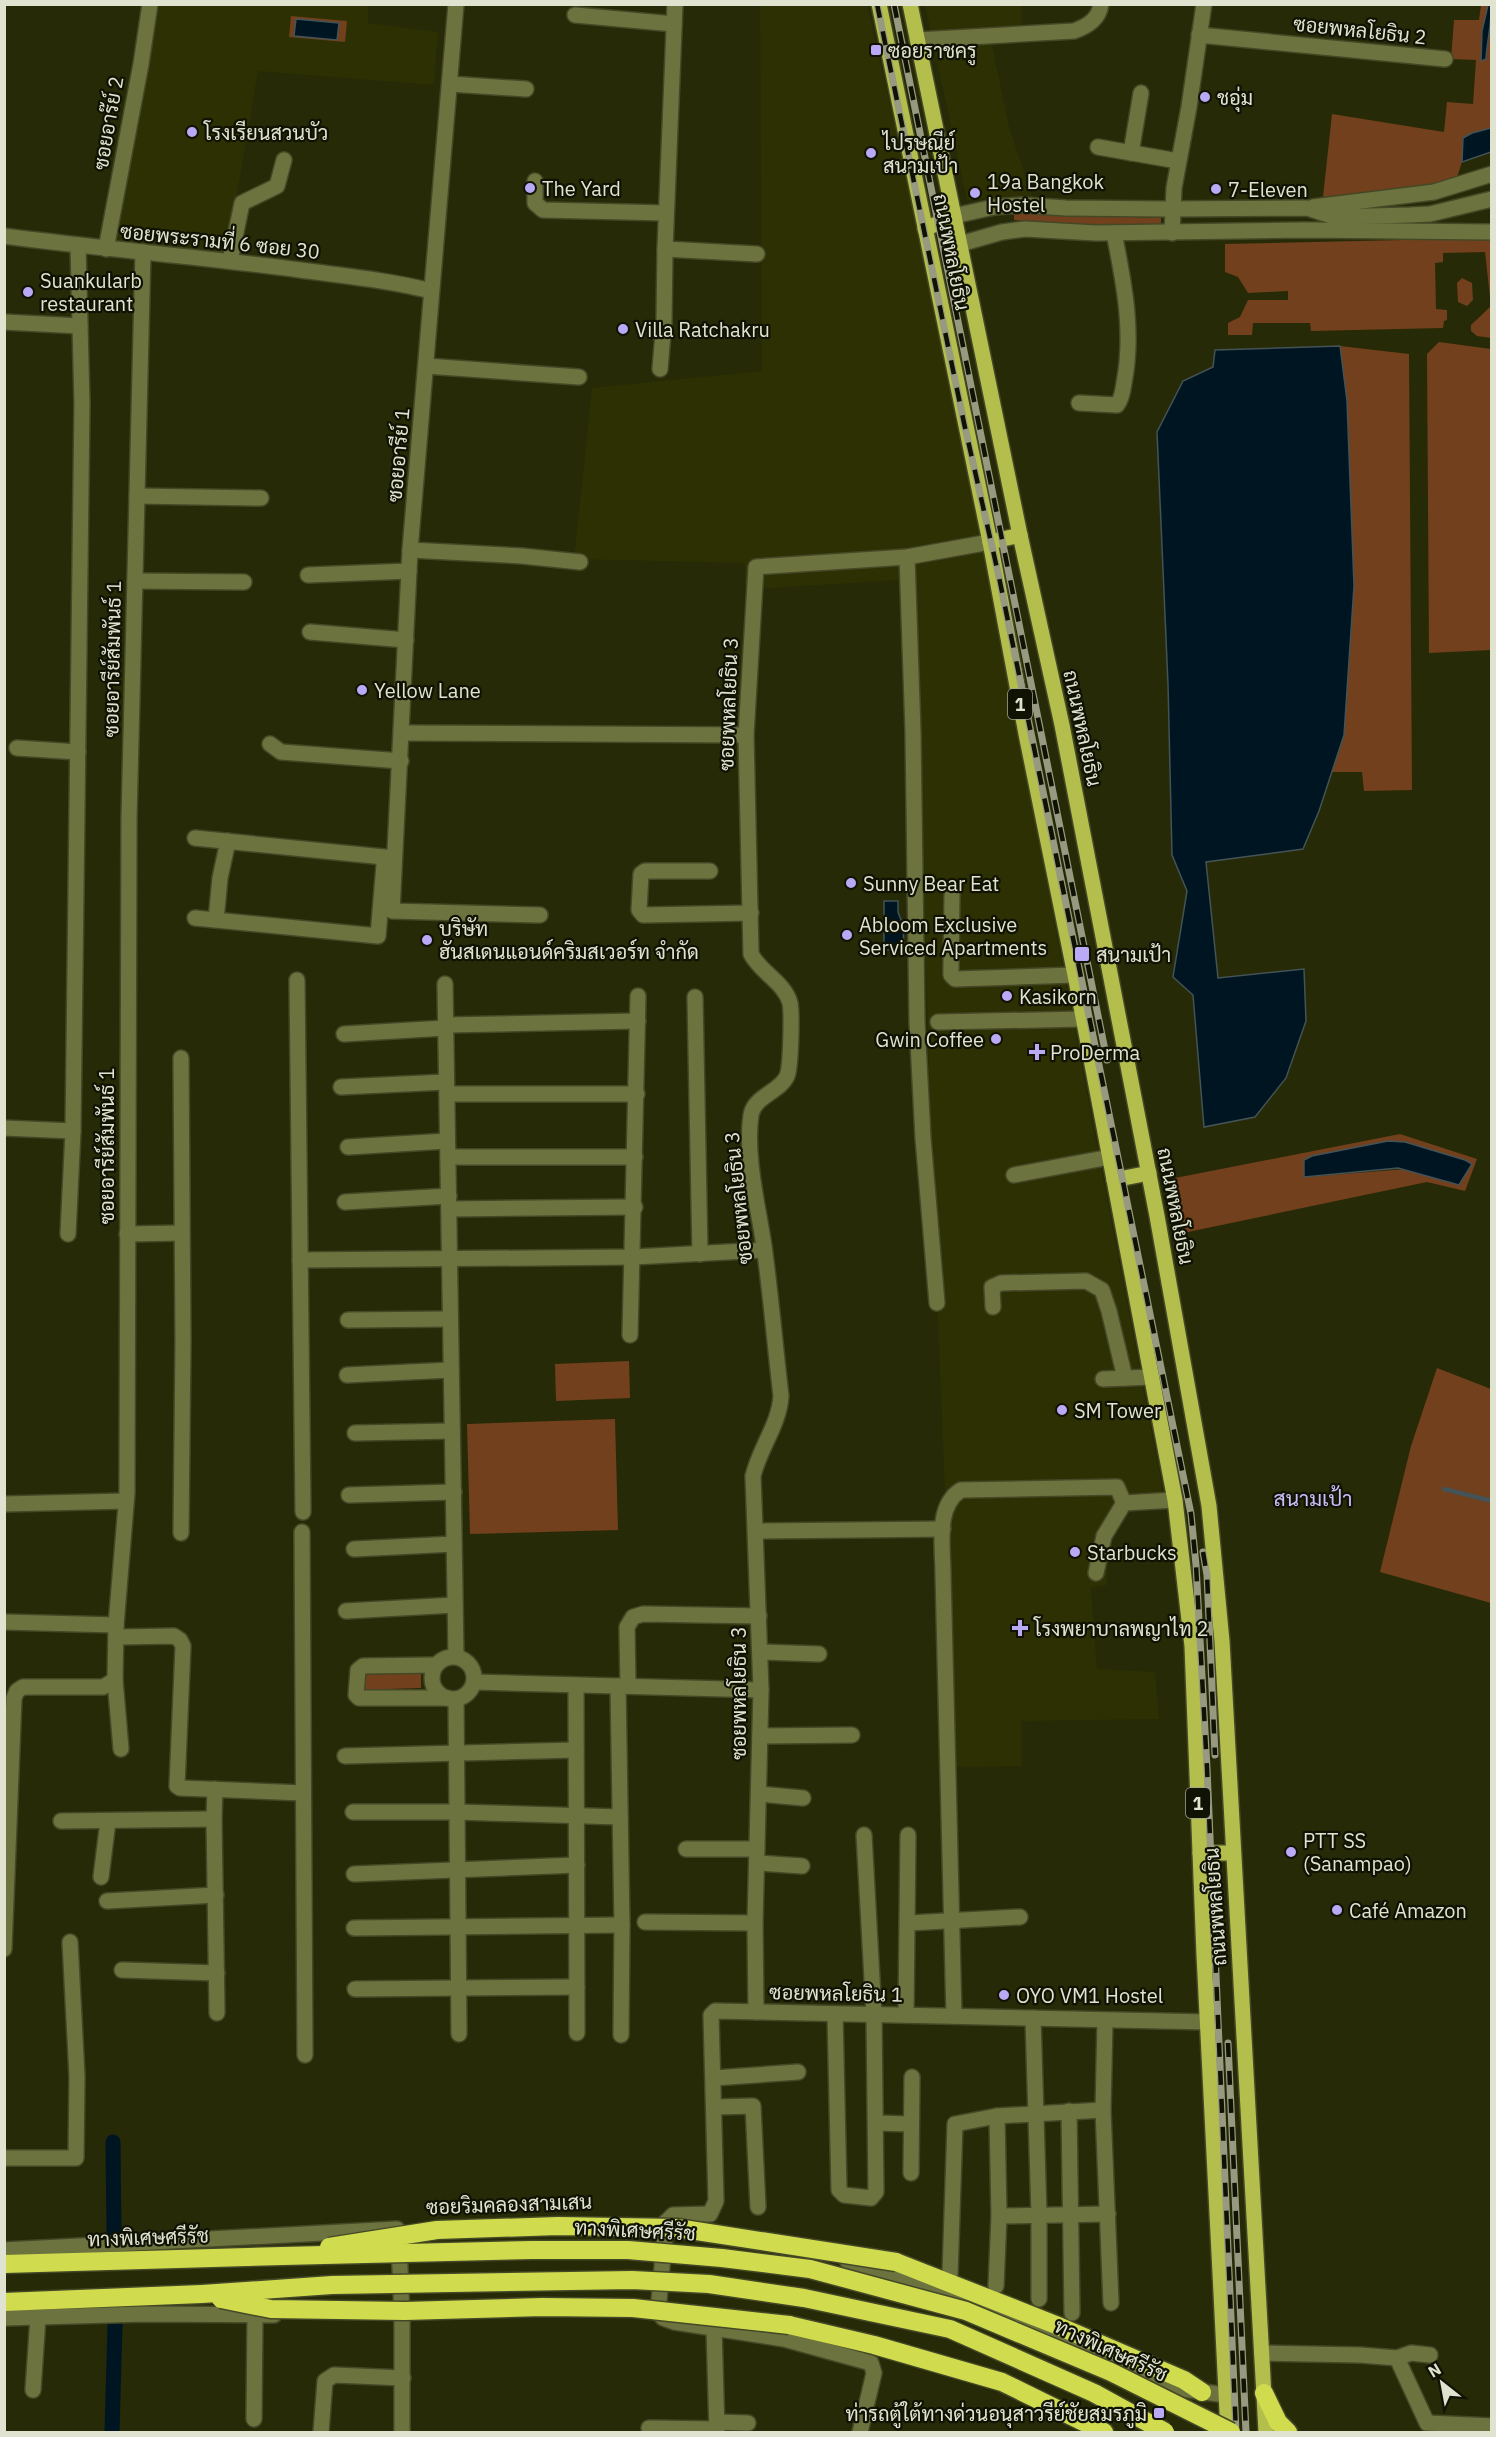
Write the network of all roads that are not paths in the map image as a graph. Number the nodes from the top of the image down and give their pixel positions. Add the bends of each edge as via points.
1 (150, 4) edge
2 (456, 4) edge
3 (675, 4) edge
4 (879, 4) edge
5 (910, 4) edge
6 (1101, 4) edge
7 (1204, 4) edge
8 (575, 15) dead end
9 (674, 24) junction
10 (1199, 35) junction
11 (917, 40) junction
12 (1445, 59) dead end
13 (450, 84) junction
14 (526, 88) dead end
15 (1141, 93) dead end
16 (1098, 147) dead end
17 (1131, 153) junction
18 (284, 160) dead end
19 (1178, 161) junction
20 (1491, 174) edge
21 (535, 181) dead end
22 (1491, 199) edge
23 (1307, 208) junction
24 (1172, 209) junction
25 (666, 213) junction
26 (954, 216) junction
27 (1334, 217) junction
28 (926, 229) junction
29 (1305, 230) junction
30 (1491, 232) edge
31 (1114, 233) junction
32 (1172, 233) junction
33 (4, 236) edge
34 (960, 244) junction
35 (78, 245) junction
36 (106, 249) junction
37 (664, 249) junction
38 (143, 252) junction
39 (757, 254) dead end
40 (230, 261) junction
41 (431, 291) junction
42 (4, 322) edge
43 (80, 326) junction
44 (426, 366) junction
45 (660, 369) dead end
46 (579, 377) dead end
47 (1079, 403) dead end
48 (137, 496) junction
49 (261, 498) dead end
50 (1020, 535) junction
51 (990, 542) junction
52 (410, 550) junction
53 (907, 557) junction
54 (580, 562) dead end
55 (409, 571) junction
56 (308, 574) dead end
57 (135, 581) junction
58 (244, 582) dead end
59 (310, 632) dead end
60 (406, 640) junction
61 (403, 733) junction
62 (746, 735) junction
63 (270, 744) dead end
64 (17, 748) dead end
65 (78, 752) junction
66 (400, 761) junction
67 (195, 838) dead end
68 (228, 841) junction
69 (389, 858) junction
70 (710, 870) dead end
71 (388, 879) junction
72 (952, 895) dead end
73 (751, 913) junction
74 (540, 915) dead end
75 (195, 918) dead end
76 (216, 920) junction
77 (1075, 975) junction
78 (297, 980) dead end
79 (445, 984) dead end
80 (638, 996) dead end
81 (695, 997) dead end
82 (1084, 1019) junction
83 (638, 1021) junction
84 (938, 1022) dead end
85 (445, 1027) junction
86 (344, 1034) dead end
87 (181, 1058) dead end
88 (341, 1087) dead end
89 (447, 1088) junction
90 (637, 1094) junction
91 (4, 1128) edge
92 (73, 1131) junction
93 (348, 1147) dead end
94 (448, 1149) junction
95 (635, 1157) junction
96 (1110, 1157) junction
97 (1149, 1173) junction
98 (1014, 1175) dead end
99 (1114, 1180) junction
100 (345, 1202) dead end
101 (449, 1202) junction
102 (635, 1207) junction
103 (181, 1233) junction
104 (68, 1234) dead end
105 (127, 1234) junction
106 (764, 1250) junction
107 (700, 1254) junction
108 (634, 1257) junction
109 (449, 1258) junction
110 (300, 1260) junction
111 (937, 1302) dead end
112 (993, 1307) dead end
113 (348, 1320) dead end
114 (450, 1320) junction
115 (630, 1335) dead end
116 (452, 1370) junction
117 (346, 1375) dead end
118 (1152, 1377) junction
119 (1125, 1378) junction
120 (1103, 1379) dead end
121 (452, 1431) junction
122 (356, 1433) dead end
123 (454, 1492) junction
124 (349, 1495) dead end
125 (1175, 1500) junction
126 (126, 1501) junction
127 (1124, 1503) junction
128 (4, 1504) edge
129 (303, 1512) dead end
130 (943, 1530) junction
131 (756, 1531) junction
132 (302, 1532) dead end
133 (181, 1533) dead end
134 (454, 1544) junction
135 (354, 1549) dead end
136 (1096, 1573) dead end
137 (455, 1605) junction
138 (346, 1611) dead end
139 (759, 1616) junction
140 (4, 1622) edge
141 (117, 1631) junction
142 (760, 1652) junction
143 (819, 1654) dead end
144 (456, 1656) junction
145 (436, 1665) junction
146 (115, 1680) junction
147 (474, 1682) junction
148 (576, 1685) junction
149 (623, 1686) junction
150 (761, 1690) junction
151 (452, 1699) junction
152 (852, 1735) dead end
153 (760, 1736) junction
154 (121, 1749) dead end
155 (576, 1750) junction
156 (456, 1755) junction
157 (345, 1756) dead end
158 (215, 1789) junction
159 (303, 1793) junction
160 (759, 1794) junction
161 (803, 1798) dead end
162 (353, 1812) dead end
163 (457, 1812) junction
164 (577, 1817) junction
165 (620, 1817) junction
166 (214, 1819) junction
167 (60, 1821) dead end
168 (108, 1821) junction
169 (864, 1835) dead end
170 (908, 1835) dead end
171 (686, 1849) dead end
172 (1200, 1853) junction
173 (1233, 1853) junction
174 (757, 1856) junction
175 (577, 1866) junction
176 (802, 1866) dead end
177 (457, 1869) junction
178 (354, 1874) dead end
179 (100, 1877) dead end
180 (216, 1895) junction
181 (107, 1902) dead end
182 (1020, 1917) dead end
183 (951, 1920) junction
184 (645, 1922) dead end
185 (756, 1923) junction
186 (909, 1923) junction
187 (622, 1925) junction
188 (458, 1926) junction
189 (577, 1926) junction
190 (354, 1928) dead end
191 (70, 1942) dead end
192 (4, 1949) edge
193 (122, 1970) dead end
194 (217, 1973) junction
195 (577, 1988) junction
196 (355, 1989) dead end
197 (458, 1989) junction
198 (756, 2012) junction
199 (217, 2013) dead end
200 (835, 2014) junction
201 (874, 2015) junction
202 (906, 2015) junction
203 (954, 2016) junction
204 (1033, 2018) junction
205 (1105, 2021) junction
206 (1208, 2022) junction
207 (577, 2033) dead end
208 (459, 2034) dead end
209 (621, 2035) dead end
210 (304, 2055) dead end
211 (798, 2072) dead end
212 (912, 2077) dead end
213 (714, 2078) junction
214 (715, 2107) junction
215 (1103, 2110) junction
216 (1069, 2111) junction
217 (1035, 2113) junction
218 (997, 2116) junction
219 (877, 2123) junction
220 (910, 2124) junction
221 (4, 2158) edge
222 (911, 2173) dead end
223 (758, 2207) dead end
224 (1071, 2214) junction
225 (1108, 2214) junction
226 (1039, 2215) junction
227 (999, 2216) junction
228 (666, 2222) junction
229 (399, 2229) junction
230 (4, 2250) edge
231 (284, 2256) junction
232 (4, 2264) edge
233 (950, 2274) dead end
234 (996, 2286) dead end
235 (202, 2294) junction
236 (1039, 2299) dead end
237 (4, 2302) edge
238 (1111, 2303) dead end
239 (658, 2312) junction
240 (1072, 2313) dead end
241 (255, 2315) junction
242 (402, 2316) junction
243 (38, 2317) junction
244 (1023, 2317) junction
245 (4, 2318) edge
246 (714, 2328) junction
247 (1262, 2353) junction
248 (1430, 2355) dead end
249 (1397, 2358) junction
250 (403, 2378) junction
251 (33, 2390) dead end
252 (1202, 2392) joint
253 (1264, 2393) junction
254 (1226, 2395) junction
255 (254, 2419) dead end
256 (748, 2423) dead end
257 (1491, 2426) edge
258 (649, 2428) dead end
259 (717, 2428) edge
260 (321, 2433) edge
261 (402, 2433) edge
262 (860, 2433) edge
263 (1104, 2433) edge
264 (1166, 2433) edge
265 (1229, 2433) edge
266 (1266, 2433) edge
267 (1288, 2433) edge

1 - 36 street, ซอยอาร๊ย์ 2
2 - 13 street, ซอยอารีย์ 1
3 - 9 street
4 - 28 main road, ถนนพหลโยธิน / 1
5 - 11 main road, ถนนพหลโยธิน / 1
6 - 11 street via 1092,22 1074,31
7 - 10 street
8 - 9 street
9 - 25 street
10 - 12 street, ซอยพหลโยธิน 2
10 - 19 street
11 - 26 main road, ถนนพหลโยธิน / 1
13 - 14 street
13 - 41 street, ซอยอารีย์ 1
15 - 17 street
16 - 17 street
17 - 19 street
18 - 40 street via 277,186 242,204
19 - 24 street
20 - 23 street via 1434,192
21 - 25 street via 535,203 543,210
22 - 27 street via 1430,214
23 - 24 street
23 - 27 street
24 - 26 street via 1022,205
24 - 32 street
25 - 37 street
26 - 28 main road
26 - 34 main road, ถนนพหลโยธิน / 1
27 - 29 street
28 - 51 main road, ถนนพหลโยธิน / 1
29 - 30 street
29 - 32 street
31 - 32 street
31 - 34 street via 1025,229
31 - 47 street via 1128,315 1129,360 1117,405
33 - 35 street, ซอยพระรามที่ 6 ซอย 30
34 - 50 main road, ถนนพหลโยธิน / 1
35 - 36 street, ซอยพระรามที่ 6 ซอย 30
35 - 43 street
36 - 38 street, ซอยพระรามที่ 6 ซอย 30
37 - 39 street
37 - 45 street
38 - 40 street, ซอยพระรามที่ 6 ซอย 30
38 - 48 street, ซอยอารีย์สัมพันธ์ 1
40 - 41 street, ซอยพระรามที่ 6 ซอย 30
41 - 44 street, ซอยอารีย์ 1
42 - 43 street
43 - 65 street
44 - 46 street
44 - 52 street, ซอยอารีย์ 1
48 - 49 street
48 - 57 street, ซอยอารีย์สัมพันธ์ 1
50 - 51 main road
50 - 97 main road, ถนนพหลโยธิน / 1 via 1062,725
51 - 53 street, ซอยพหลโยธิน 3
51 - 77 main road, ถนนพหลโยธิน / 1
52 - 54 street
52 - 55 street, ซอยอารีย์ 1
53 - 62 street, ซอยพหลโยธิน 3 via 756,567
53 - 111 street via 916,1022
55 - 56 street
55 - 60 street, ซอยอารีย์ 1
57 - 58 street
57 - 105 street, ซอยอารีย์สัมพันธ์ 1
59 - 60 street
60 - 61 street, ซอยอารีย์ 1
61 - 62 street
61 - 66 street, ซอยอารีย์ 1
62 - 73 street, ซอยพหลโยธิน 3
63 - 66 street via 280,752
64 - 65 street
65 - 92 street
66 - 69 street, ซอยอารีย์ 1
67 - 68 street
68 - 69 street
68 - 76 street
69 - 71 street, ซอยอารีย์ 1
70 - 73 street via 645,871 641,874 639,909 643,915
71 - 74 street, ซอยอารีย์ 1 via 392,911
71 - 76 street via 378,936
72 - 77 street via 951,975 956,979
73 - 106 street, ซอยพหลโยธิน 3 via 752,954 756,964 787,995 791,1005 787,1077 753,1107 751,1115 752,1166
75 - 76 street
77 - 82 main road, ถนนพหลโยธิน / 1
78 - 110 street
79 - 85 street
80 - 83 street
81 - 107 street
82 - 84 street
82 - 96 main road, ถนนพหลโยธิน / 1
83 - 85 street
83 - 90 street
85 - 86 street
85 - 89 street
87 - 103 street
88 - 89 street
89 - 90 street
89 - 94 street
90 - 95 street
91 - 92 street
92 - 104 street
93 - 94 street
94 - 95 street
94 - 101 street
95 - 102 street
96 - 98 street
96 - 99 main road, ถนนพหลโยธิน / 1
97 - 99 main road
97 - 173 main road, ถนนพหลโยธิน / 1 via 1201,1453 1215,1552
99 - 118 main road, ถนนพหลโยธิน / 1
100 - 101 street
101 - 102 street
101 - 109 street
102 - 108 street
103 - 105 street
103 - 133 street
105 - 126 street, ซอยอารีย์สัมพันธ์ 1
106 - 107 street
106 - 131 street, ซอยพหลโยธิน 3 via 781,1396 779,1414 753,1476
107 - 108 street
108 - 109 street
108 - 115 street
109 - 110 street
109 - 114 street
110 - 129 street
112 - 119 street via 992,1287 1001,1283 1086,1281 1102,1290
113 - 114 street
114 - 116 street
116 - 117 street
116 - 121 street
118 - 119 street
118 - 125 main road, ถนนพหลโยธิน / 1
119 - 120 street
121 - 122 street
121 - 123 street
123 - 124 street
123 - 134 street
125 - 127 street
125 - 172 main road, ถนนพหลโยธิน / 1 via 1192,1646
126 - 128 street
126 - 141 street, ซอยอารีย์สัมพันธ์ 1
127 - 130 street via 1117,1487 961,1490 951,1496 945,1508
127 - 136 street via 1104,1536
130 - 131 street
130 - 183 street
131 - 139 street, ซอยพหลโยธิน 3
132 - 159 street
134 - 135 street
134 - 137 street
137 - 138 street
137 - 144 street
139 - 142 street, ซอยพหลโยธิน 3
139 - 149 street via 633,1617 627,1627
140 - 141 street
141 - 146 street, ซอยอารีย์สัมพันธ์ 1
141 - 158 street via 174,1636 180,1640 183,1646 177,1786
142 - 143 street
142 - 150 street, ซอยพหลโยธิน 3
144 - 145 street
144 - 147 street via 473,1668
145 - 151 street via 431,1678 433,1685 436,1691
145 - 151 street via 363,1666 358,1670 356,1695
146 - 154 street, ซอยอารีย์สัมพันธ์ 1
146 - 192 street via 103,1687 23,1687 14,1698
147 - 148 street
147 - 151 street via 468,1693
148 - 149 street
148 - 155 street
149 - 150 street
149 - 165 street
150 - 153 street, ซอยพหลโยธิน 3
151 - 156 street
152 - 153 street
153 - 160 street, ซอยพหลโยธิน 3
155 - 156 street
155 - 164 street
156 - 157 street
156 - 163 street
158 - 159 street
158 - 166 street
159 - 210 street
160 - 161 street
160 - 174 street, ซอยพหลโยธิน 3
162 - 163 street
163 - 164 street
163 - 177 street
164 - 165 street
164 - 175 street
165 - 187 street
166 - 168 street
166 - 180 street
167 - 168 street
168 - 179 street
169 - 201 street
170 - 186 street
171 - 174 street
172 - 173 main road
172 - 206 main road, ถนนพหลโยธิน / 1
173 - 247 main road, ถนนพหลโยธิน / 1
174 - 176 street
174 - 185 street, ซอยพหลโยธิน 3
175 - 177 street
175 - 189 street
177 - 178 street
177 - 188 street
180 - 181 street
180 - 194 street
182 - 183 street
183 - 186 street
183 - 203 street
184 - 185 street
185 - 198 street, ซอยพหลโยธิน 3
186 - 202 street
187 - 189 street
187 - 209 street
188 - 189 street
188 - 190 street
188 - 197 street
189 - 195 street
191 - 221 street via 77,2076 76,2158
193 - 194 street
194 - 199 street
195 - 197 street
195 - 207 street
196 - 197 street
197 - 208 street
198 - 200 street, ซอยพหลโยธิน 1
198 - 213 street, ซอยพหลโยธิน 1 via 720,2010 711,2015
200 - 201 street, ซอยพหลโยธิน 1
200 - 219 street via 839,2190 844,2194 875,2196
201 - 202 street, ซอยพหลโยธิน 1
201 - 219 street
202 - 203 street, ซอยพหลโยธิน 1
203 - 204 street, ซอยพหลโยธิน 1
204 - 205 street, ซอยพหลโยธิน 1
204 - 217 street
205 - 206 street, ซอยพหลโยธิน 1
205 - 215 street
206 - 254 main road, ถนนพหลโยธิน / 1
211 - 213 street
212 - 220 street
213 - 214 street, ซอยพหลโยธิน 1
214 - 223 street via 753,2106
214 - 228 street, ซอยพหลโยธิน 1 via 716,2201 710,2214 673,2215
215 - 216 street
215 - 225 street
216 - 217 street
216 - 224 street
217 - 218 street
217 - 226 street
218 - 227 street
218 - 233 street via 955,2124
219 - 220 street
220 - 222 street
224 - 225 street
224 - 226 street
224 - 240 street
225 - 238 street
226 - 227 street
226 - 236 street
227 - 234 street
228 - 229 street, ซอยริมคลองสามเสน via 548,2222
228 - 239 street
228 - 244 street, ซอยริมคลองสามเสน via 700,2236 896,2274
229 - 230 street, ซอยริมคลองสามเสน
229 - 242 street
231 - 232 highway, ทางพิเศษศรีรัช
231 - 244 highway, bridge via 437,2230 677,2228 896,2262
231 - 265 highway, ทางพิเศษศรีรัช, bridge via 628,2250 810,2269 966,2311 1111,2372
235 - 237 highway
235 - 263 highway, bridge via 271,2309 633,2308 789,2325 1002,2382
235 - 264 highway, bridge via 367,2284 632,2280 709,2284 804,2298 950,2329 1094,2393
239 - 242 street via 507,2311
239 - 246 street via 674,2322
241 - 242 street
241 - 243 street
241 - 255 street
242 - 250 street
243 - 245 street
243 - 251 street
244 - 252 highway via 1184,2380
246 - 259 street
246 - 262 street via 784,2339 871,2363 874,2373
247 - 249 street
247 - 253 main road, ถนนพหลโยธิน / 1
248 - 249 street via 1411,2353
249 - 257 street via 1427,2423
250 - 260 street via 329,2376 325,2381
250 - 261 street
252 - 254 street
253 - 266 main road, ถนนพหลโยธิน / 1
253 - 267 highway
254 - 265 main road, ถนนพหลโยธิน / 1
256 - 259 street
258 - 259 street

